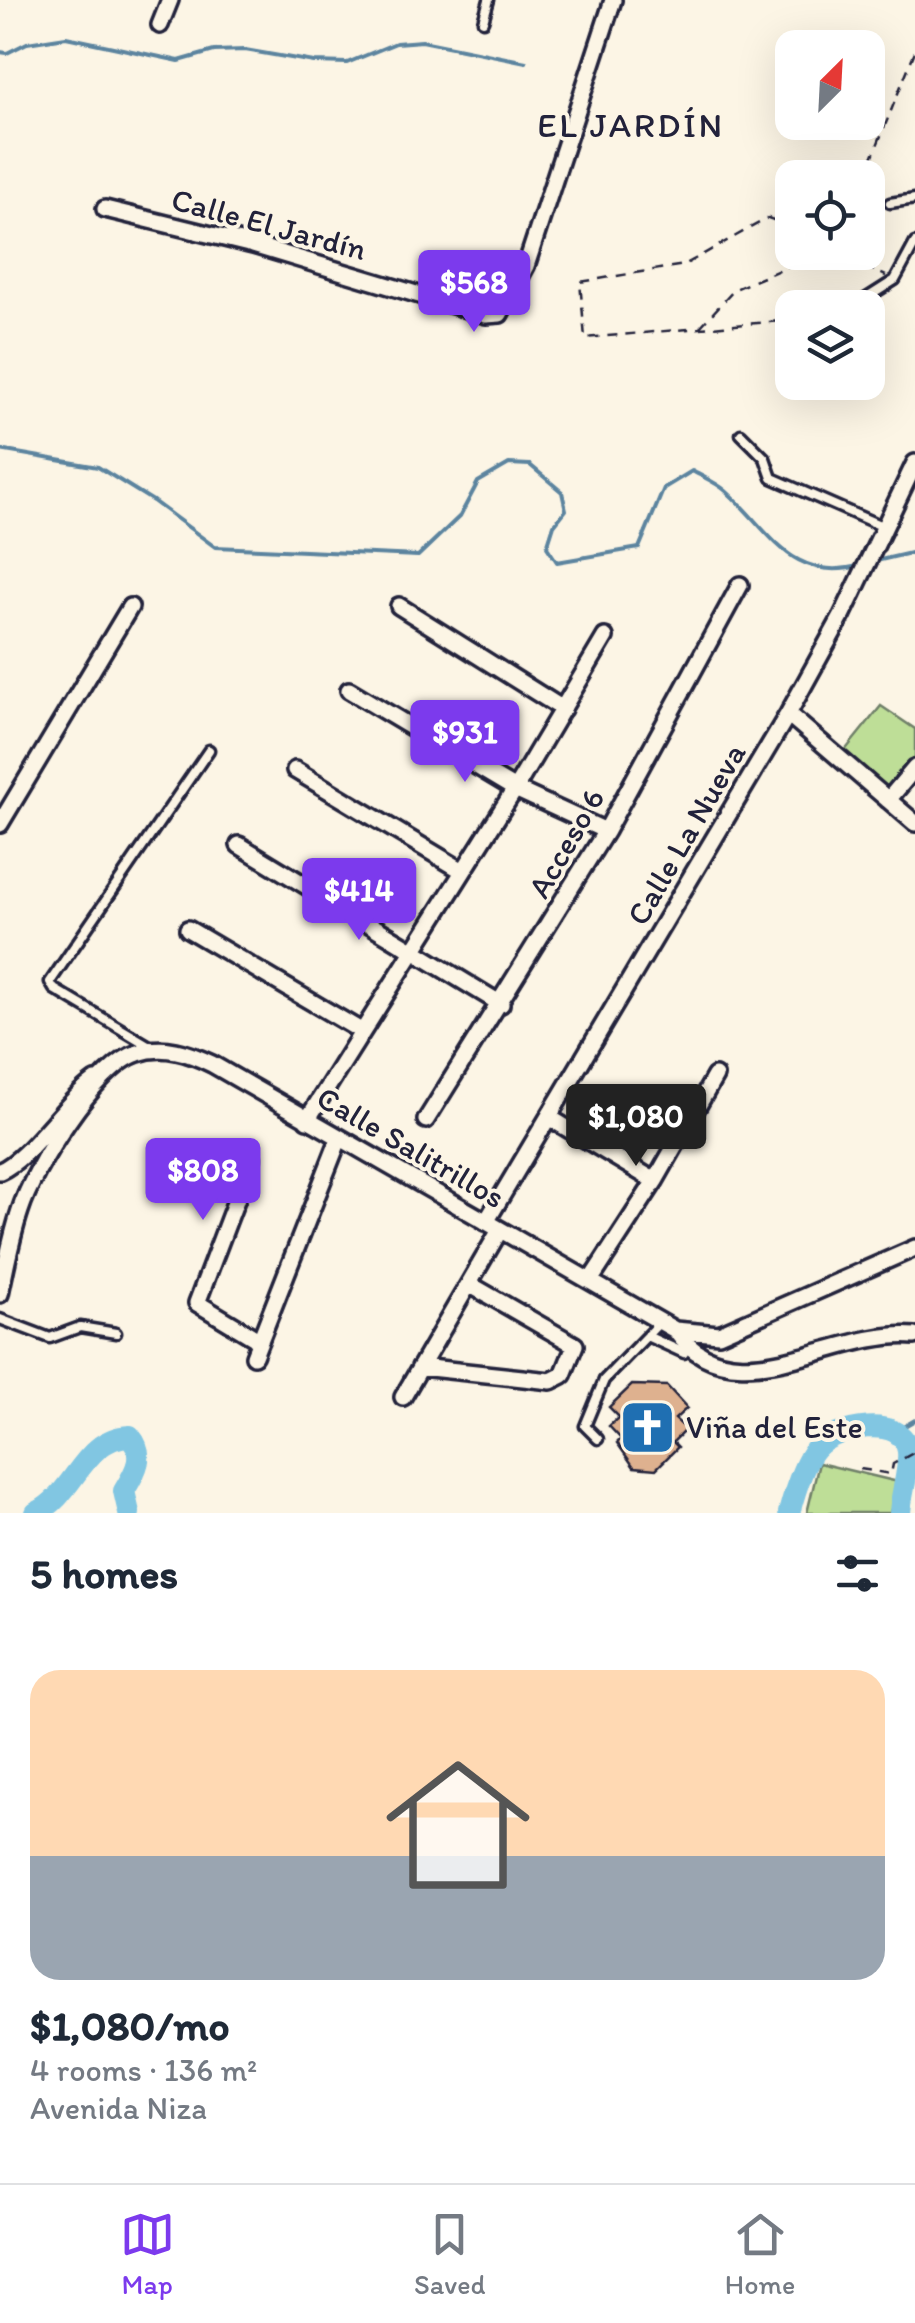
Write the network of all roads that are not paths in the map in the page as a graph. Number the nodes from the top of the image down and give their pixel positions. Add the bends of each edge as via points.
1 (170, 0) edge
2 (489, 0) edge
3 (613, 0) edge
4 (483, 21) dead end
5 (160, 26) dead end
6 (915, 199) edge
7 (890, 203) dead end
8 (105, 209) dead end
9 (915, 243) edge
10 (880, 290) edge
11 (741, 434) dead end
12 (915, 463) edge
13 (884, 527) junction
14 (740, 585) dead end
15 (399, 606) dead end
16 (130, 607) dead end
17 (606, 636) dead end
18 (349, 690) dead end
19 (564, 709) junction
20 (788, 714) junction
21 (209, 750) dead end
22 (915, 768) edge
23 (295, 770) dead end
24 (515, 789) junction
25 (888, 800) junction
26 (915, 823) edge
27 (0, 824) edge
28 (606, 831) junction
29 (239, 845) dead end
30 (463, 871) junction
31 (188, 929) dead end
32 (414, 950) junction
33 (501, 1004) junction
34 (361, 1031) junction
35 (156, 1050) junction
36 (114, 1066) junction
37 (715, 1076) dead end
38 (550, 1118) junction
39 (307, 1120) junction
40 (426, 1120) dead end
41 (339, 1138) junction
42 (252, 1158) dead end
43 (0, 1171) edge
44 (655, 1180) junction
45 (493, 1226) junction
46 (915, 1248) edge
47 (590, 1281) junction
48 (469, 1284) junction
49 (0, 1294) edge
50 (0, 1319) edge
51 (668, 1326) junction
52 (116, 1333) dead end
53 (649, 1336) junction
54 (915, 1336) edge
55 (684, 1353) dead end
56 (420, 1366) junction
57 (404, 1397) dead end
58 (598, 1439) dead end

1 - 5 street
2 - 4 lane
3 - 8 street, Calle El Jardín via 526,266 500,314
6 - 7 lane
9 - 10 lane via 896,280
11 - 13 lane via 765,458 772,478
12 - 13 street, Calle La Nueva
13 - 20 street, Calle La Nueva
14 - 28 street, Acceso 6
15 - 19 street
16 - 27 street
17 - 19 street
18 - 24 street
19 - 24 street
20 - 25 street
20 - 38 street, Calle La Nueva
21 - 35 lane via 50,982
22 - 25 street
23 - 30 street
24 - 28 street
24 - 30 street
25 - 26 street
28 - 33 street, Acceso 6
29 - 32 street
30 - 32 street
31 - 34 street
32 - 33 street
32 - 34 street
33 - 40 street, Acceso 6
34 - 39 street
35 - 36 street
35 - 39 street, Calle Salitrillos via 193,1055
36 - 43 street via 77,1094 14,1165
36 - 49 street via 69,1121 29,1187
37 - 44 street
38 - 44 street
38 - 45 street, Calle La Nueva
39 - 41 street, Calle Salitrillos
41 - 42 street via 257,1349 197,1303
41 - 45 street, Calle Salitrillos
44 - 47 street
45 - 47 street, Calle Salitrillos
45 - 48 street, Calle La Nueva
46 - 51 street via 719,1334
47 - 51 street, Calle Salitrillos
48 - 56 street, Calle La Nueva
48 - 56 street via 575,1345 563,1376 551,1381
50 - 52 lane via 50,1338 80,1327
51 - 53 lane
51 - 54 street, Calle Salitrillos via 690,1351 754,1367 840,1343
53 - 55 lane
53 - 58 lane via 600,1388 586,1426
56 - 57 street, Calle La Nueva

